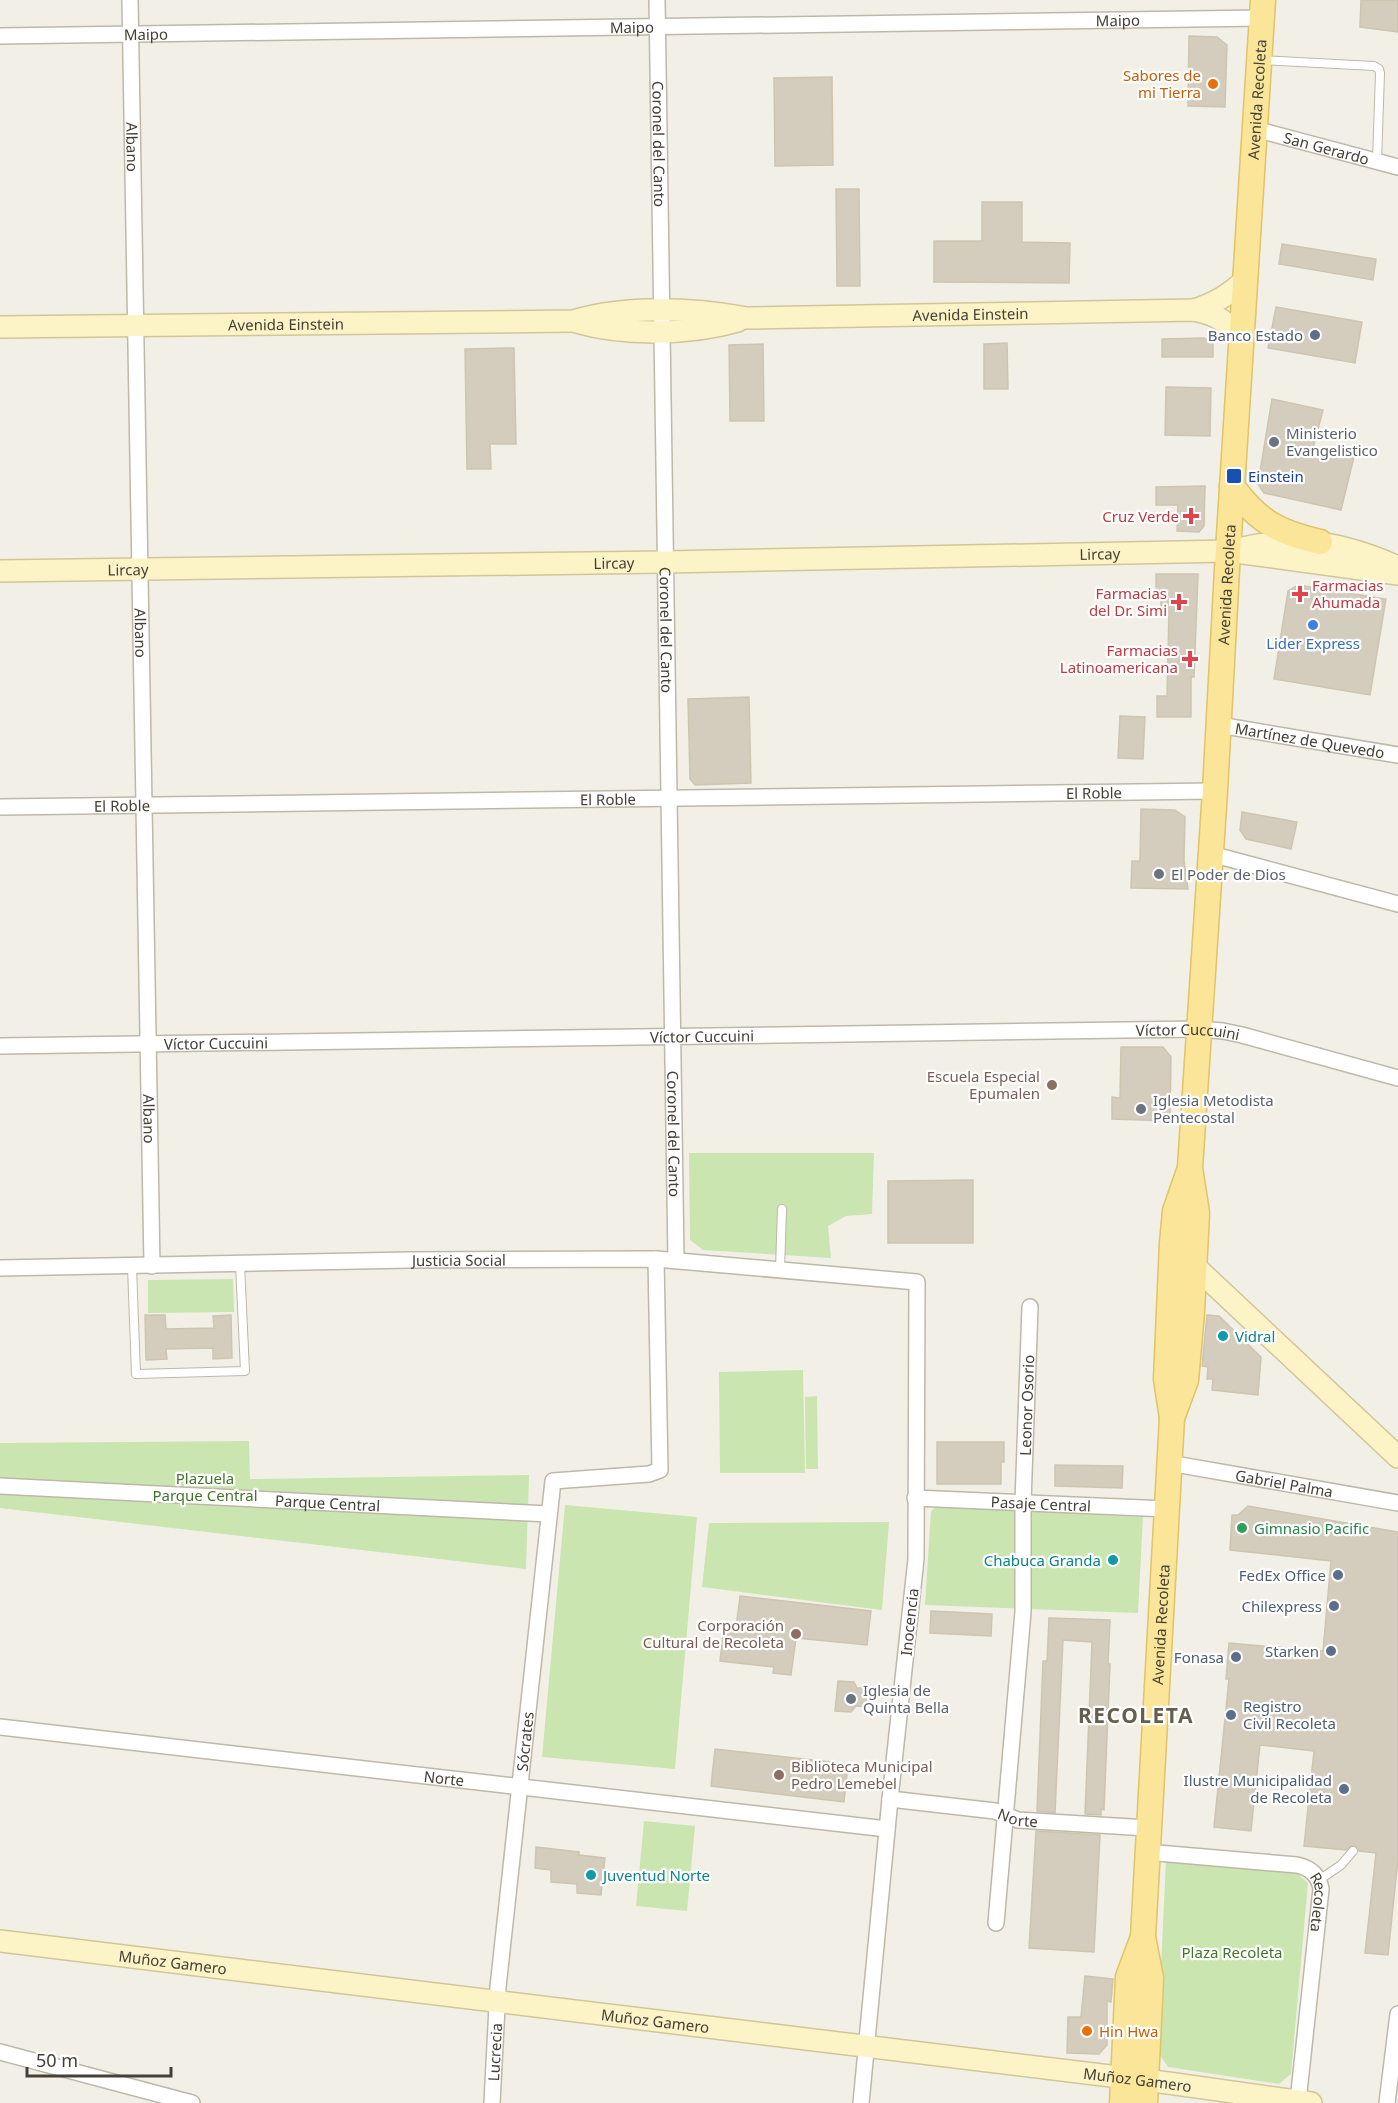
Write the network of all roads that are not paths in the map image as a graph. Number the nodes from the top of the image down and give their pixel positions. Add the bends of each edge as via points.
1 (130, 0) edge
2 (657, 0) edge
3 (1262, 9) edge
4 (657, 26) junction
5 (131, 34) junction
6 (0, 36) edge
7 (1259, 60) junction
8 (1255, 129) junction
9 (1377, 162) junction
10 (1398, 167) edge
11 (1245, 280) junction
12 (1194, 310) junction
13 (662, 320) junction
14 (136, 325) junction
15 (0, 327) edge
16 (1242, 341) junction
17 (1232, 486) junction
18 (1320, 542) junction
19 (1228, 551) junction
20 (665, 562) junction
21 (1398, 567) edge
22 (140, 569) junction
23 (0, 571) edge
24 (1398, 574) edge
25 (1219, 725) junction
26 (1398, 755) edge
27 (1215, 791) junction
28 (668, 798) junction
29 (144, 805) junction
30 (0, 807) edge
31 (1211, 854) junction
32 (1398, 904) edge
33 (1199, 1029) junction
34 (674, 1036) junction
35 (148, 1044) junction
36 (0, 1046) edge
37 (1398, 1078) edge
38 (1190, 1168) junction
39 (782, 1209) dead end
40 (1172, 1243) junction
41 (656, 1259) junction
42 (676, 1260) junction
43 (240, 1264) junction
44 (132, 1266) junction
45 (152, 1266) junction
46 (1195, 1266) junction
47 (0, 1268) edge
48 (780, 1269) junction
49 (916, 1282) joint
50 (1030, 1307) dead end
51 (1172, 1418) junction
52 (1398, 1457) edge
53 (1169, 1463) junction
54 (0, 1486) edge
55 (915, 1498) junction
56 (1023, 1502) junction
57 (1398, 1503) edge
58 (1167, 1509) junction
59 (549, 1514) junction
60 (0, 1727) edge
61 (521, 1786) junction
62 (890, 1799) junction
63 (1006, 1816) junction
64 (887, 1828) junction
65 (1147, 1840) junction
66 (1353, 1851) dead end
67 (1319, 1880) junction
68 (996, 1923) dead end
69 (0, 1941) edge
70 (496, 2002) junction
71 (1398, 2014) edge
72 (866, 2047) junction
73 (0, 2052) edge
74 (1138, 2087) edge
75 (1304, 2102) edge
76 (192, 2103) edge
77 (492, 2103) edge
78 (861, 2103) edge
79 (1122, 2103) edge
80 (1386, 2103) edge

1 - 5 street, Albano
2 - 4 street, Coronel del Canto
3 - 4 street, Maipo
3 - 7 main road, Avenida Recoleta
4 - 5 street, Maipo
4 - 13 street, Coronel del Canto
5 - 6 street, Maipo
5 - 14 street, Albano
7 - 8 main road, Avenida Recoleta
7 - 9 lane via 1379,69
8 - 9 street, San Gerardo
8 - 11 main road, Avenida Recoleta
9 - 10 street, San Gerardo
11 - 12 street, Avenida Einstein via 1231,294
11 - 16 main road, Avenida Recoleta
12 - 13 street, Avenida Einstein via 747,318 703,311
12 - 16 street, Avenida Einstein via 1213,314 1230,325
13 - 14 street, Avenida Einstein via 607,313 573,321
13 - 20 street, Coronel del Canto
14 - 15 street, Avenida Einstein
14 - 22 street, Albano
16 - 17 main road, Avenida Recoleta
17 - 18 main road via 1251,511 1269,524
17 - 19 main road, Avenida Recoleta
18 - 19 street via 1270,542
18 - 21 street via 1362,551
19 - 20 street, Lircay
19 - 24 street
19 - 25 main road, Avenida Recoleta
20 - 22 street, Lircay
20 - 28 street, Coronel del Canto
22 - 23 street, Lircay
22 - 29 street, Albano
25 - 26 street, Martínez de Quevedo
25 - 27 main road, Avenida Recoleta
27 - 28 street, El Roble
27 - 31 main road, Avenida Recoleta
28 - 29 street, El Roble
28 - 34 street, Coronel del Canto
29 - 30 street, El Roble
29 - 35 street, Albano
31 - 32 street
31 - 33 main road, Avenida Recoleta
33 - 34 street, Víctor Cuccuini
33 - 37 street, Víctor Cuccuini via 1223,1030
33 - 38 main road, Avenida Recoleta
34 - 35 street, Víctor Cuccuini
34 - 42 street, Coronel del Canto
35 - 36 street, Víctor Cuccuini
35 - 45 street, Albano
38 - 40 main road, Avenida Recoleta via 1175,1211
38 - 46 main road, Avenida Recoleta via 1197,1213
39 - 48 lane
40 - 46 street
40 - 51 main road, Avenida Recoleta via 1166,1379
41 - 42 street, Justicia Social
41 - 43 street, Justicia Social
41 - 59 street, Sócrates via 660,1470 553,1481
42 - 48 street, Justicia Social
43 - 44 lane via 245,1371 136,1374
43 - 45 street, Justicia Social
44 - 45 street, Justicia Social
44 - 47 street, Justicia Social
46 - 51 main road, Avenida Recoleta via 1186,1380
46 - 52 street
48 - 49 street, Justicia Social
49 - 55 street, Inocencia
50 - 56 street, Leonor Osorio
51 - 53 main road, Avenida Recoleta
53 - 57 street, Gabriel Palma
53 - 58 main road, Avenida Recoleta
54 - 59 street, Parque Central
55 - 56 street, Pasaje Central
55 - 62 street, Inocencia via 914,1578
56 - 58 street, Pasaje Central
56 - 63 street, Leonor Osorio via 1023,1612
58 - 65 main road, Avenida Recoleta
59 - 61 street, Sócrates
60 - 61 street, Norte
61 - 64 street, Norte
61 - 70 street, Sócrates
62 - 63 street, Norte via 995,1811
62 - 64 street, Inocencia
63 - 65 street, Norte
63 - 68 street, Leonor Osorio
64 - 72 street, Inocencia
65 - 67 street, Recoleta via 1297,1866 1309,1869
65 - 74 main road, Avenida Recoleta via 1143,1937 1128,1977
66 - 67 lane
67 - 75 street, Recoleta
69 - 70 street, Muñoz Gamero
70 - 72 street, Muñoz Gamero
70 - 77 street, Lucrecia
71 - 80 street
72 - 74 street, Muñoz Gamero
72 - 78 street, Inocencia
73 - 76 street
74 - 75 street, Muñoz Gamero
74 - 79 main road, Avenida Recoleta

